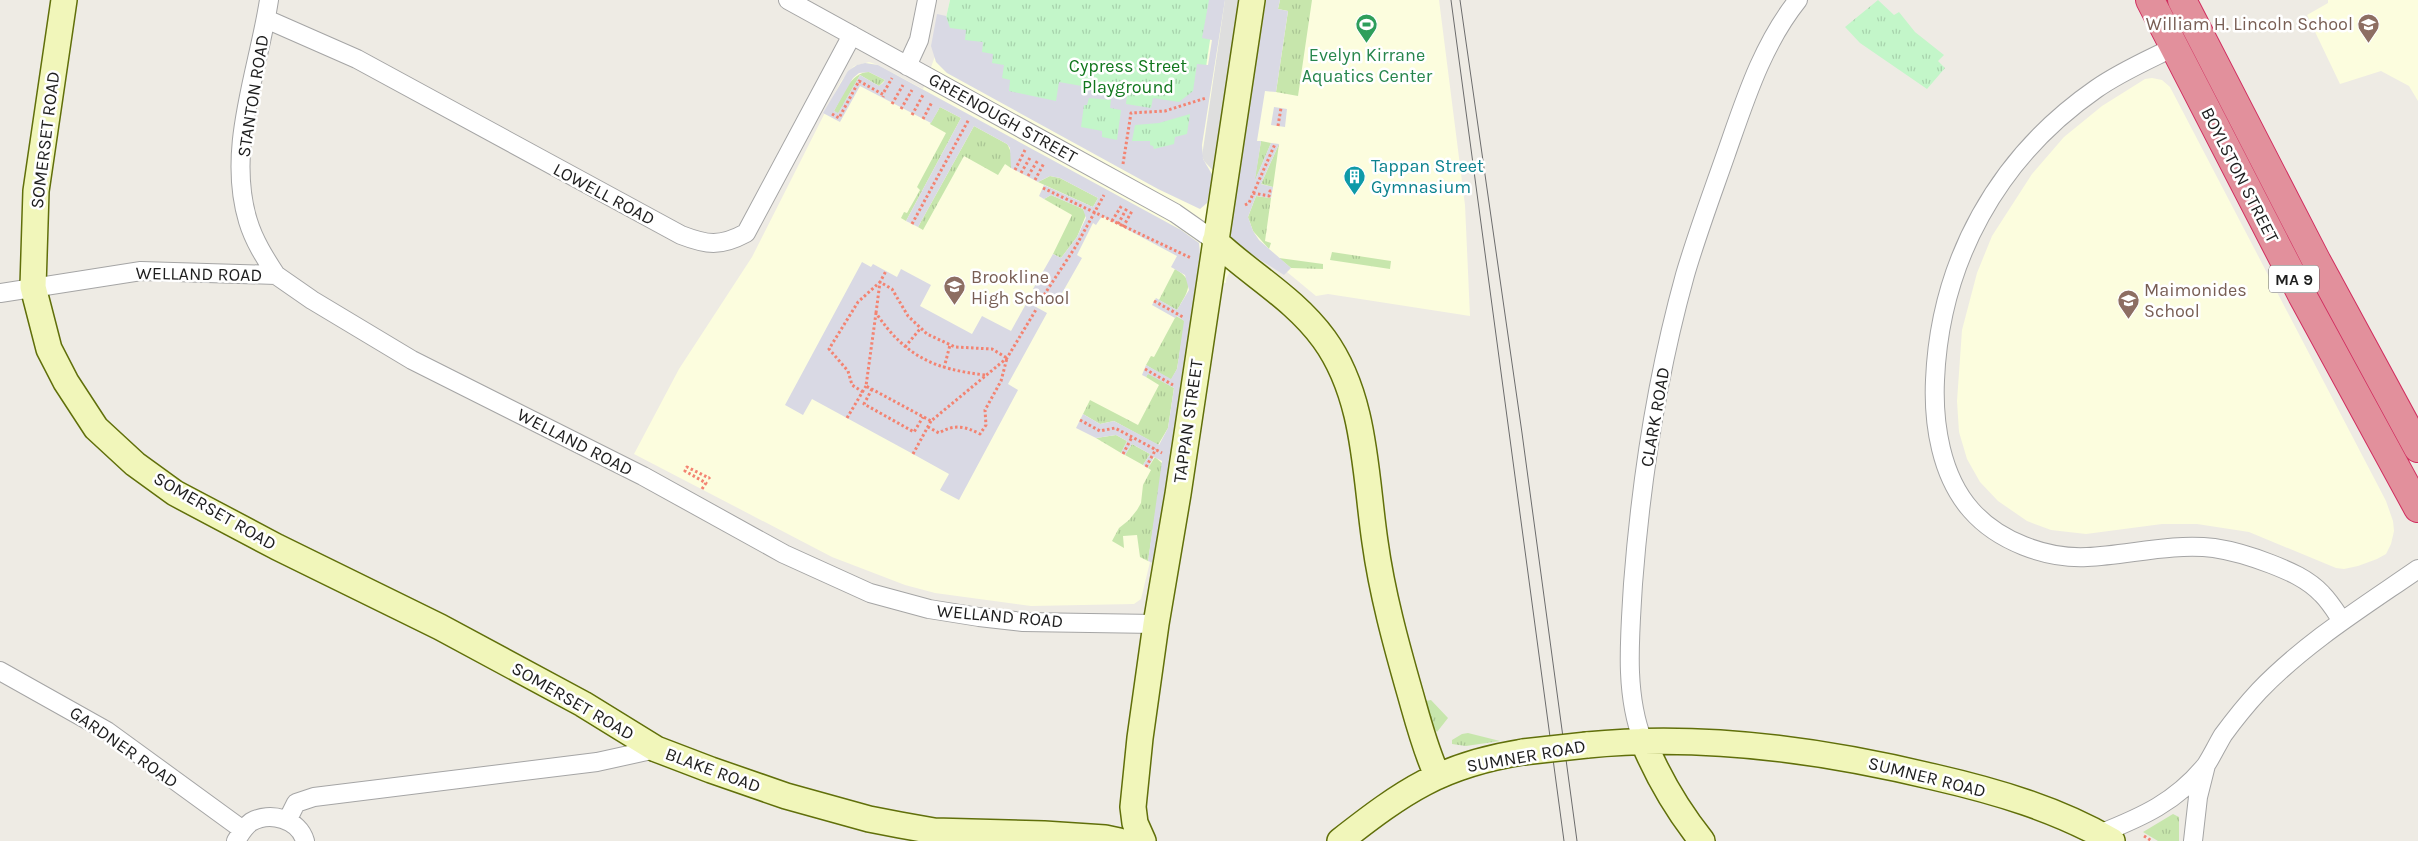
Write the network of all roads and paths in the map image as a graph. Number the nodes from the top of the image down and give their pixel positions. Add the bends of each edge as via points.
1 (64, 0) edge
2 (269, 0) edge
3 (788, 0) edge
4 (927, 0) edge
5 (1252, 0) edge
6 (1798, 0) edge
7 (2150, 0) edge
8 (2182, 0) edge
9 (266, 19) junction
10 (852, 35) junction
11 (2164, 52) junction
12 (907, 66) junction
13 (889, 83) dead end
14 (901, 88) dead end
15 (884, 92) dead end
16 (910, 94) dead end
17 (883, 97) dead end
18 (1206, 98) dead end
19 (920, 99) dead end
20 (892, 104) dead end
21 (930, 105) dead end
22 (901, 108) dead end
23 (1281, 108) dead end
24 (829, 113) dead end
25 (912, 115) dead end
26 (923, 119) dead end
27 (969, 119) dead end
28 (1278, 126) dead end
29 (1275, 144) dead end
30 (1025, 150) dead end
31 (1032, 154) dead end
32 (1039, 158) dead end
33 (1045, 162) dead end
34 (1123, 165) dead end
35 (1015, 170) dead end
36 (1022, 173) dead end
37 (1028, 176) dead end
38 (1035, 180) dead end
39 (1043, 188) dead end
40 (1272, 191) dead end
41 (1253, 193) junction
42 (1102, 200) dead end
43 (1122, 205) dead end
44 (1243, 206) dead end
45 (1128, 208) dead end
46 (1133, 211) dead end
47 (1095, 212) junction
48 (1112, 221) junction
49 (912, 224) dead end
50 (1118, 224) junction
51 (1123, 227) junction
52 (1215, 241) junction
53 (1196, 261) dead end
54 (886, 271) dead end
55 (276, 275) junction
56 (880, 282) junction
57 (33, 287) junction
58 (0, 293) edge
59 (1044, 295) dead end
60 (1154, 301) dead end
61 (1037, 308) dead end
62 (876, 313) junction
63 (1188, 319) dead end
64 (920, 329) junction
65 (950, 345) junction
66 (905, 347) junction
67 (1007, 358) junction
68 (944, 368) junction
69 (1145, 369) dead end
70 (986, 375) junction
71 (866, 386) junction
72 (1178, 388) dead end
73 (872, 389) junction
74 (863, 392) junction
75 (923, 417) junction
76 (848, 418) dead end
77 (1080, 420) dead end
78 (931, 421) junction
79 (928, 427) junction
80 (1132, 437) junction
81 (2418, 448) edge
82 (1156, 450) junction
83 (913, 454) dead end
84 (1123, 454) dead end
85 (1167, 456) dead end
86 (1146, 467) dead end
87 (706, 483) junction
88 (702, 490) dead end
89 (2418, 508) edge
90 (2418, 569) edge
91 (2342, 621) junction
92 (1156, 624) junction
93 (0, 671) edge
94 (1644, 741) junction
95 (656, 749) junction
96 (2206, 764) junction
97 (1438, 775) junction
98 (287, 821) junction
99 (2140, 834) dead end
100 (239, 836) edge
101 (2105, 837) edge
102 (305, 841) edge
103 (1119, 841) edge
104 (1143, 841) edge
105 (1340, 841) edge
106 (1702, 841) edge
107 (2152, 841) edge
108 (2193, 841) edge

1 - 57 street, SOMERSET ROAD via 36,191
2 - 9 street, STANTON ROAD
3 - 10 street, GREENOUGH STREET
4 - 12 street via 919,40
5 - 52 street, TAPPAN STREET
6 - 94 street, CLARK ROAD via 1768,45 1751,85 1688,265 1668,344 1648,445 1632,597 1632,701 1635,720
7 - 11 highway, BOYLSTON STREET / MA 9
8 - 81 highway, BOYLSTON STREET / MA 9 via 2316,260
9 - 10 street, LOWELL ROAD via 357,59 680,234 699,242 716,244 746,233
9 - 55 street, STANTON ROAD via 240,152 247,220 258,247
10 - 12 street, GREENOUGH STREET
11 - 89 highway, BOYLSTON STREET / MA 9 via 2302,294
11 - 91 street via 2097,88 2047,129 2024,154 1975,223 1950,284 1938,341 1936,407 1945,459 1959,493 1971,510 1994,530 2027,547 2084,557 2188,547 2237,552 2305,580 2322,594
12 - 52 street, GREENOUGH STREET via 1182,217
13 - 15 path
14 - 20 path
16 - 22 path
17 - 24 path via 859,81 838,118
18 - 34 path via 1165,111 1130,113
19 - 25 path
21 - 26 path
23 - 28 path
27 - 49 path
29 - 41 path
30 - 35 path
31 - 36 path
32 - 37 path
33 - 38 path
39 - 47 path
40 - 41 path via 1270,196
41 - 44 path via 1249,203
42 - 47 path
43 - 48 path
45 - 50 path
46 - 51 path
47 - 48 path
47 - 59 path
48 - 50 path
50 - 51 path
51 - 53 path
52 - 92 street, TAPPAN STREET
52 - 97 street via 1289,301 1324,339 1342,372 1362,436 1375,543 1386,598 1422,735
54 - 56 path
55 - 57 street, WELLAND ROAD via 141,270
55 - 92 street, WELLAND ROAD via 412,360 643,476 784,554 870,593 979,618 1023,622
56 - 62 path
56 - 64 path via 892,289
56 - 74 path via 858,302 830,348 848,371 852,385
57 - 58 street, WELLAND ROAD
57 - 95 street, SOMERSET ROAD via 49,349 66,382 96,428 134,464 175,493 583,704
60 - 63 path
61 - 67 path
62 - 66 path
62 - 71 path
64 - 65 path
64 - 66 path
65 - 67 path via 992,349
65 - 68 path
66 - 68 path via 922,360
67 - 70 path
67 - 79 path via 1001,380 985,410 986,425 980,434 962,426 939,433
68 - 70 path
69 - 72 path
70 - 78 path
71 - 73 path
71 - 74 path
73 - 75 path
73 - 75 path via 864,404 872,409 914,432
74 - 76 path
75 - 78 path
77 - 80 path via 1100,431 1115,428
78 - 79 path
79 - 83 path
80 - 82 path
80 - 84 path
82 - 85 path
82 - 86 path
87 - 87 path via 685,471 687,467 709,477
87 - 88 path
90 - 91 street
91 - 96 street via 2259,691 2222,736
92 - 104 street, TAPPAN STREET via 1133,793 1135,824
93 - 100 street, GARDNER ROAD via 108,732
94 - 97 street, SUMNER ROAD, bridge via 1523,752
94 - 101 street, SUMNER ROAD via 1752,747 1869,762 1995,793 2059,815
94 - 106 street, CLARK ROAD via 1678,808
95 - 98 street, BLAKE ROAD via 597,762 314,797 296,803
95 - 103 street, BLAKE ROAD via 786,796 869,819 934,831
96 - 101 street via 2160,807
96 - 108 street
97 - 105 street via 1405,792
98 - 100 street via 263,818 252,822
98 - 102 street via 297,827
99 - 107 path

